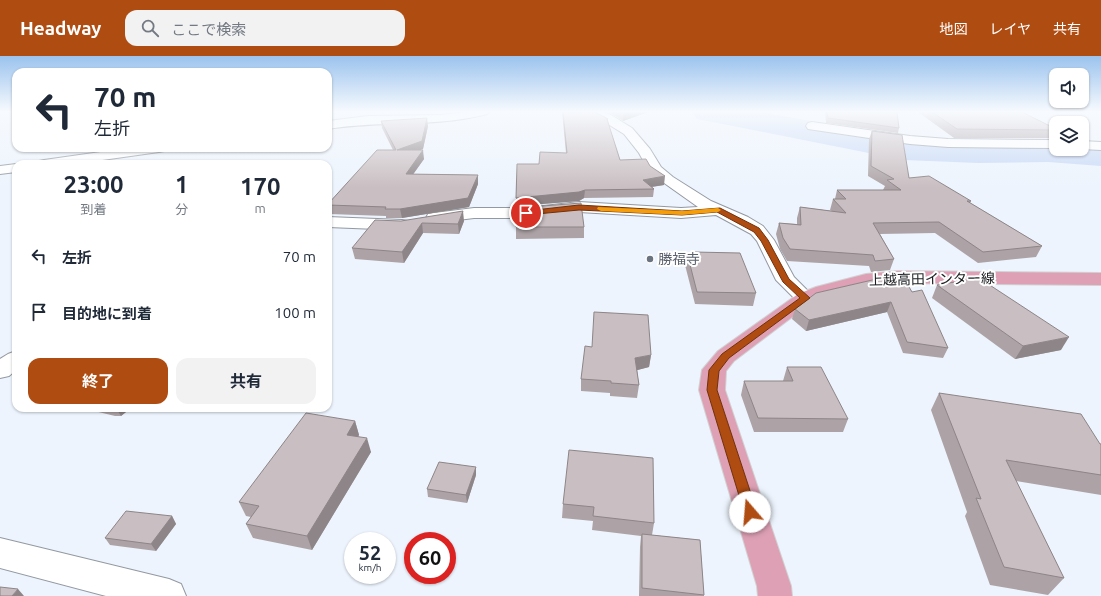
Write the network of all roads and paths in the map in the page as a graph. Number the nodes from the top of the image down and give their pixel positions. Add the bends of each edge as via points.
1 (633, 137) edge
2 (890, 137) edge
3 (1049, 144) edge
4 (1089, 145) edge
5 (1101, 146) edge
6 (130, 152) edge
7 (73, 160) edge
8 (12, 168) edge
9 (0, 170) edge
10 (718, 210) junction
11 (332, 222) edge
12 (1101, 279) edge
13 (805, 298) junction
14 (12, 362) edge
15 (0, 370) edge
16 (0, 553) edge
17 (169, 596) edge
18 (775, 596) edge

1 - 10 street via 659,173 688,194
2 - 3 street via 948,143
4 - 5 street
6 - 7 street
8 - 9 street
10 - 11 street via 682,213 579,208 526,213 474,213 402,225
10 - 13 street via 757,230 786,280
12 - 13 main road, 上越高田インター線 via 898,277 866,280
13 - 18 main road, 上越高田インター線 via 726,356 714,370 712,390
14 - 15 street
16 - 17 street

